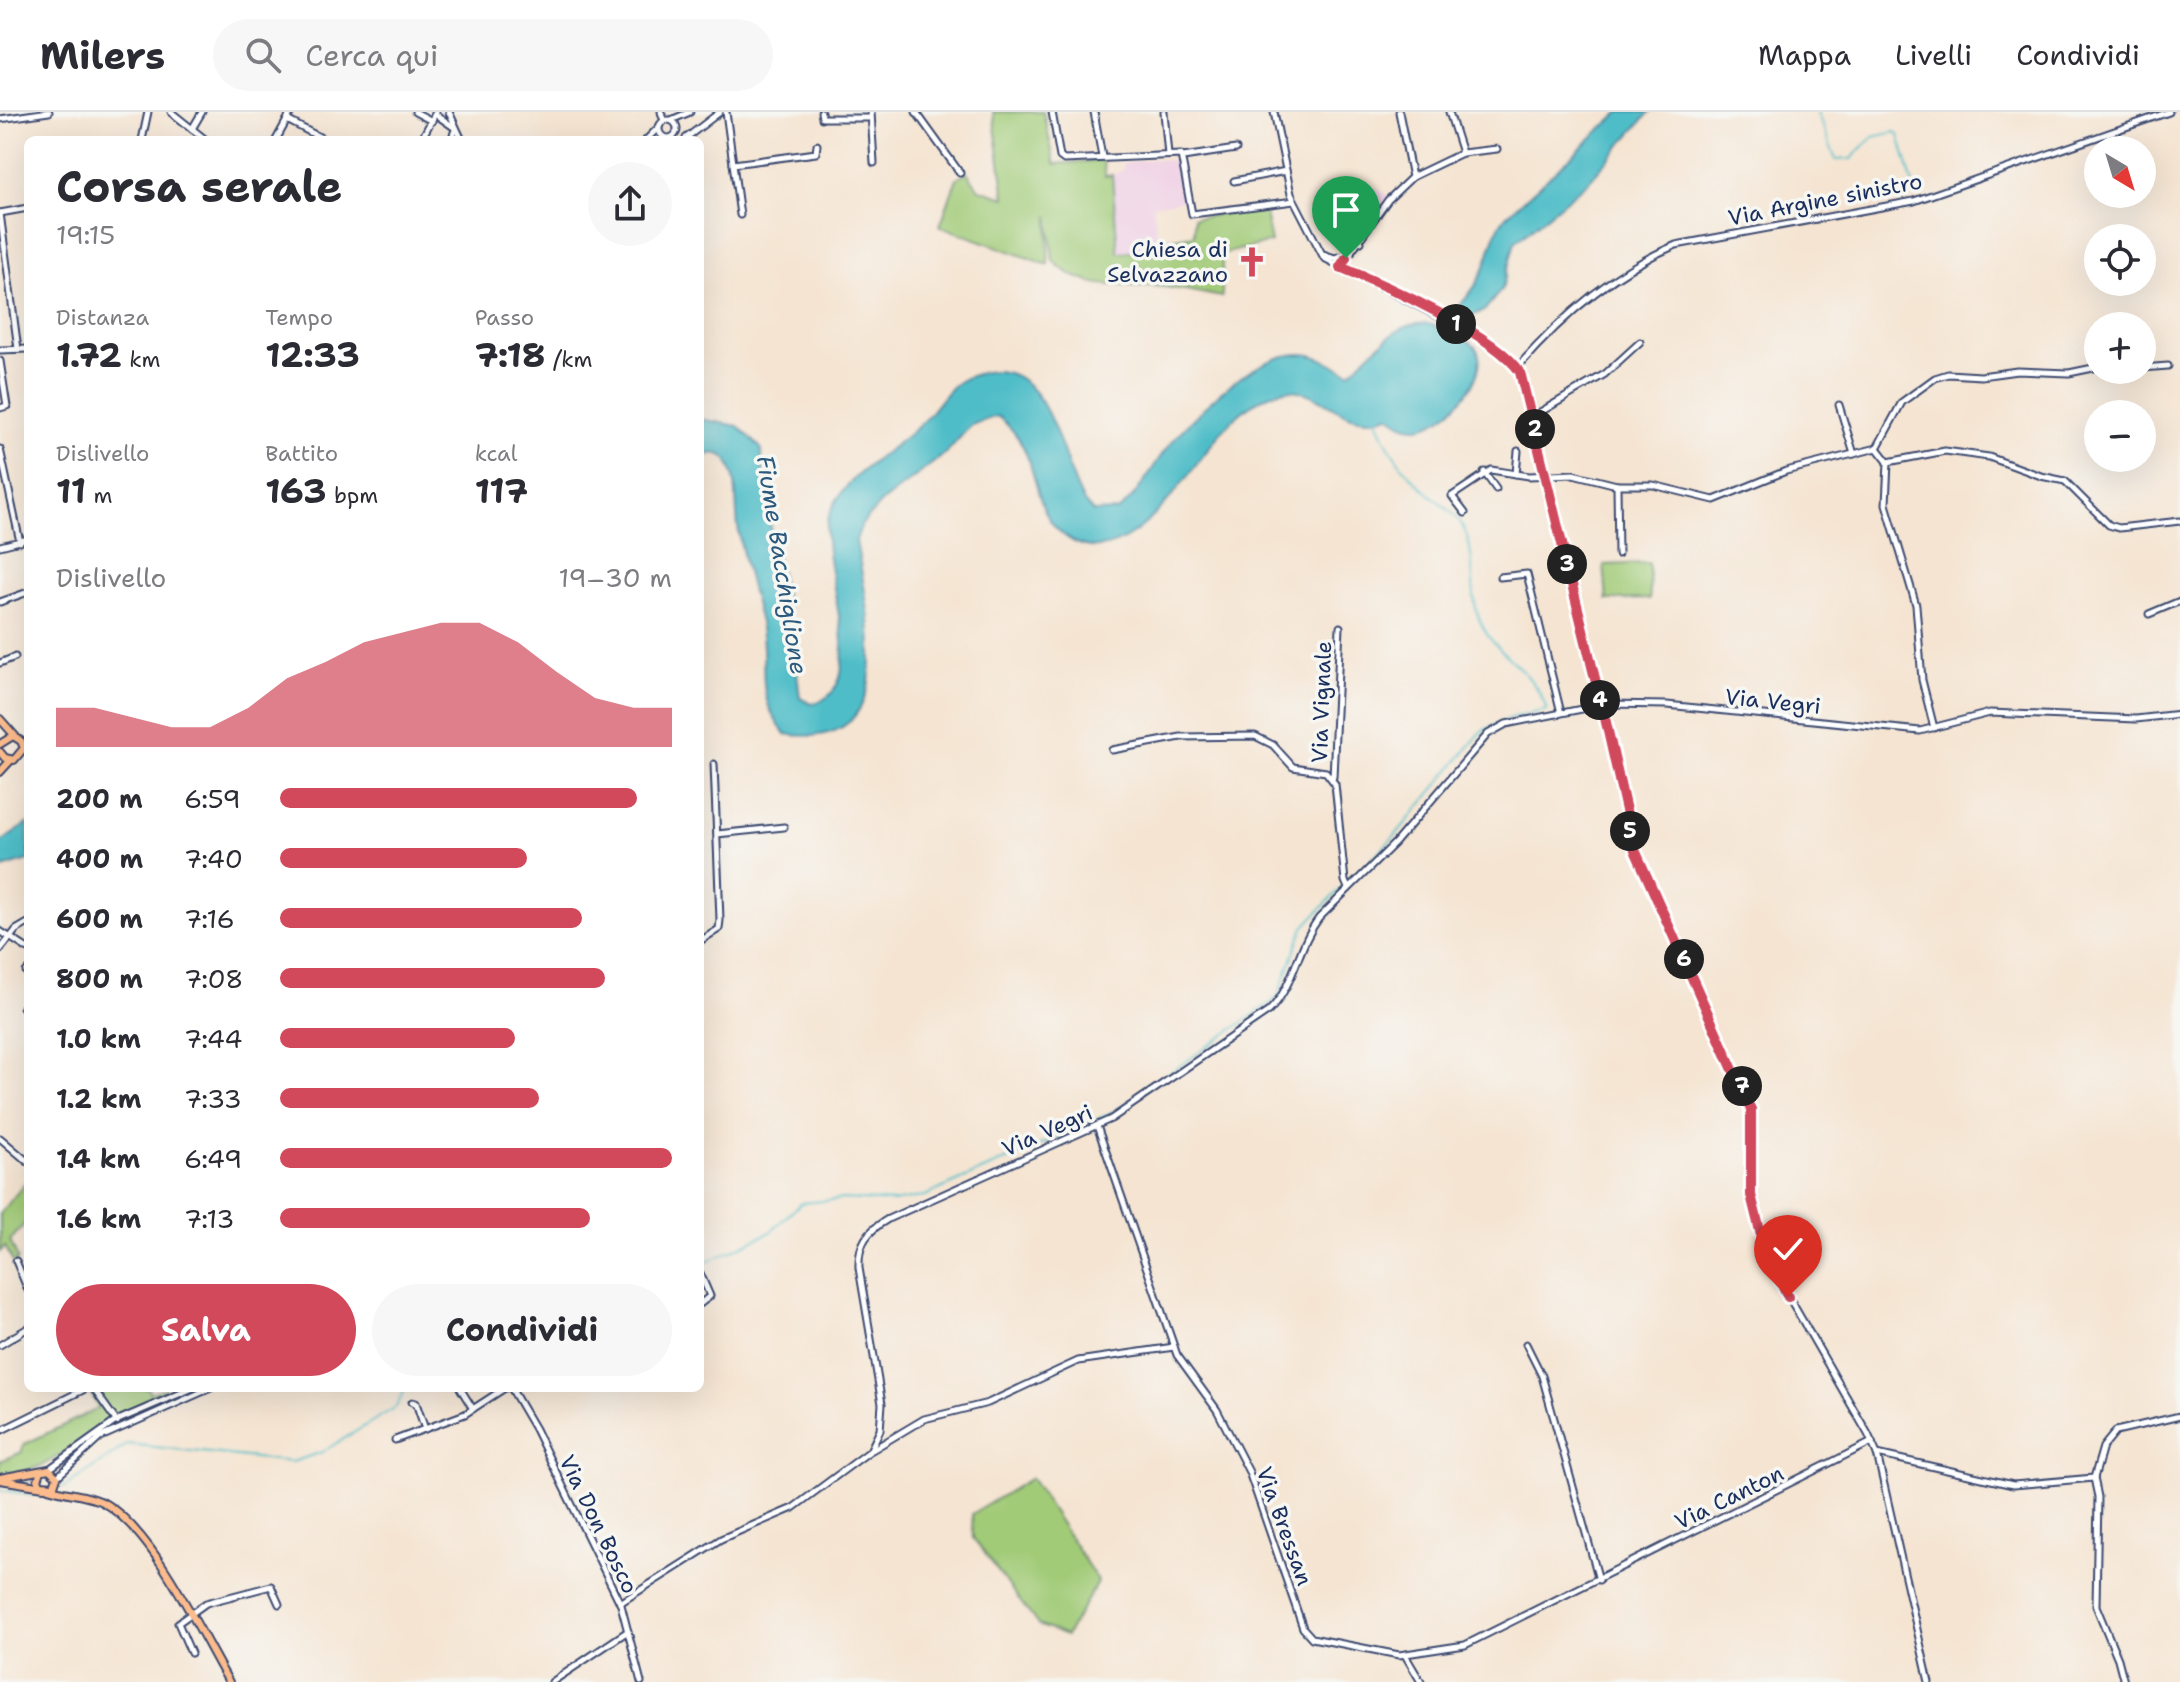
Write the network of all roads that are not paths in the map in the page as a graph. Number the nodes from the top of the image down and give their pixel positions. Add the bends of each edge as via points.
1 (49, 112) edge
2 (148, 112) edge
3 (171, 112) edge
4 (202, 112) edge
5 (291, 112) edge
6 (415, 112) edge
7 (449, 112) edge
8 (661, 112) edge
9 (720, 112) edge
10 (726, 112) edge
11 (821, 112) edge
12 (916, 112) edge
13 (1052, 112) edge
14 (1094, 112) edge
15 (1164, 112) edge
16 (1274, 112) edge
17 (1399, 112) edge
18 (1449, 112) edge
19 (2169, 112) edge
20 (436, 113) edge
21 (688, 113) edge
22 (828, 115) edge
23 (870, 115) edge
24 (0, 119) edge
25 (287, 120) junction
26 (432, 121) junction
27 (665, 123) junction
28 (192, 129) junction
29 (455, 129) junction
30 (677, 131) junction
31 (143, 136) edge
32 (201, 136) edge
33 (278, 136) edge
34 (317, 136) edge
35 (423, 136) edge
36 (452, 136) edge
37 (459, 136) edge
38 (650, 136) edge
39 (666, 136) edge
40 (669, 136) edge
41 (683, 136) edge
42 (691, 136) edge
43 (817, 145) dead end
44 (1236, 149) dead end
45 (1497, 149) dead end
46 (1462, 153) junction
47 (799, 155) junction
48 (1168, 155) junction
49 (1102, 157) junction
50 (1183, 157) junction
51 (874, 163) dead end
52 (733, 164) junction
53 (800, 167) dead end
54 (1286, 171) junction
55 (960, 173) dead end
56 (1412, 177) junction
57 (1234, 181) dead end
58 (1294, 201) junction
59 (1342, 207) dead end
60 (24, 209) edge
61 (0, 213) edge
62 (740, 215) dead end
63 (1332, 219) dead end
64 (1361, 242) junction
65 (1320, 253) junction
66 (1350, 254) junction
67 (1341, 257) junction
68 (1332, 264) junction
69 (1340, 267) junction
70 (1640, 342) dead end
71 (18, 349) junction
72 (24, 349) edge
73 (0, 350) edge
74 (0, 361) edge
75 (1515, 366) junction
76 (2168, 366) dead end
77 (2156, 367) edge
78 (2084, 370) edge
79 (1839, 405) dead end
80 (0, 408) edge
81 (1532, 417) junction
82 (1877, 448) junction
83 (0, 449) edge
84 (1518, 451) dead end
85 (1854, 454) junction
86 (1888, 462) junction
87 (1484, 472) junction
88 (1516, 474) junction
89 (1547, 475) junction
90 (1617, 485) junction
91 (1496, 489) dead end
92 (1465, 513) dead end
93 (2180, 521) edge
94 (24, 540) edge
95 (20, 542) junction
96 (0, 546) edge
97 (1618, 554) dead end
98 (1500, 577) dead end
99 (24, 593) edge
100 (2180, 601) edge
101 (0, 602) edge
102 (2149, 614) dead end
103 (1340, 627) dead end
104 (15, 657) dead end
105 (0, 663) edge
106 (1602, 705) junction
107 (1561, 713) junction
108 (2180, 714) edge
109 (0, 720) edge
110 (1934, 728) junction
111 (17, 737) junction
112 (24, 738) edge
113 (2, 741) edge
114 (24, 747) edge
115 (1112, 750) dead end
116 (24, 751) edge
117 (0, 752) edge
118 (11, 760) junction
119 (0, 763) edge
120 (714, 764) dead end
121 (0, 772) edge
122 (1333, 778) junction
123 (784, 827) dead end
124 (717, 834) junction
125 (1348, 888) junction
126 (24, 926) edge
127 (0, 931) edge
128 (10, 937) junction
129 (704, 938) edge
130 (24, 946) edge
131 (0, 950) edge
132 (1097, 1126) junction
133 (0, 1138) edge
134 (24, 1159) edge
135 (16, 1261) dead end
136 (24, 1280) edge
137 (704, 1280) edge
138 (704, 1302) edge
139 (24, 1330) edge
140 (1526, 1344) dead end
141 (0, 1345) edge
142 (1174, 1347) junction
143 (82, 1392) edge
144 (93, 1392) edge
145 (185, 1392) edge
146 (201, 1392) edge
147 (462, 1392) edge
148 (506, 1392) edge
149 (514, 1392) edge
150 (412, 1402) dead end
151 (473, 1409) junction
152 (2180, 1416) edge
153 (118, 1424) junction
154 (425, 1429) junction
155 (0, 1431) edge
156 (395, 1440) dead end
157 (1872, 1442) junction
158 (870, 1451) junction
159 (1877, 1454) junction
160 (45, 1470) junction
161 (57, 1478) junction
162 (2094, 1478) junction
163 (0, 1479) edge
164 (46, 1488) junction
165 (63, 1490) junction
166 (1599, 1580) junction
167 (620, 1603) junction
168 (279, 1604) dead end
169 (189, 1614) junction
170 (628, 1631) junction
171 (191, 1653) dead end
172 (1405, 1655) junction
173 (229, 1682) edge
174 (552, 1682) edge
175 (641, 1682) edge
176 (1421, 1682) edge
177 (1929, 1682) edge
178 (2124, 1682) edge

1 - 24 street
2 - 31 street
3 - 28 street
4 - 28 street
5 - 25 street
6 - 26 street
7 - 29 street
8 - 27 street
9 - 42 street
10 - 52 street
11 - 22 street via 822,118
12 - 55 street
13 - 49 street via 1060,157
14 - 49 street
15 - 48 street
16 - 54 street
17 - 56 street
18 - 46 street
19 - 75 street, Via Argine sinistro via 1914,201 1676,245 1651,255 1591,296
20 - 26 street
20 - 29 street
21 - 27 street
21 - 30 street
22 - 23 street
23 - 51 street
25 - 33 street
25 - 34 street
26 - 35 street
27 - 30 street
27 - 38 street
27 - 39 street
28 - 32 street
29 - 36 street
29 - 37 street
30 - 40 street
30 - 41 street
43 - 47 street via 816,153
44 - 50 street
45 - 46 street
46 - 56 street
47 - 52 street
47 - 53 street
48 - 49 street
48 - 50 street
50 - 58 street via 1192,214
52 - 62 street
54 - 57 street
54 - 58 street
56 - 64 street via 1388,200
58 - 65 street
59 - 64 street
60 - 61 street
61 - 71 street
63 - 66 street
64 - 66 street
65 - 67 street
65 - 68 street
66 - 67 street
66 - 69 street
67 - 68 street
68 - 69 street
69 - 75 street via 1486,342
70 - 81 street via 1605,374
71 - 72 street
71 - 73 street
74 - 80 street via 7,406
75 - 81 street
76 - 77 street
78 - 82 street via 1935,378 1902,402
79 - 85 street
81 - 89 street
82 - 85 street
82 - 86 street
83 - 95 street
84 - 88 street
85 - 90 street via 1786,471 1714,500 1653,485
86 - 93 street via 1945,451 1989,457 2065,481 2109,525
86 - 110 street via 1886,504 1916,605 1922,680
87 - 88 street
87 - 91 street
87 - 92 street via 1452,496
88 - 89 street
89 - 90 street via 1573,474
89 - 106 street
90 - 97 street
94 - 95 street
95 - 96 street
98 - 107 street via 1527,574
99 - 101 street
100 - 102 street
103 - 122 street, Via Vignale
104 - 105 street
106 - 107 street, Via Vegri
106 - 110 street, Via Vegri via 1667,705 1920,731
106 - 157 street via 1635,850 1751,1110 1751,1195 1764,1247
107 - 125 street, Via Vegri via 1506,724 1488,734 1395,843
108 - 110 street, Via Vegri via 2136,719 1990,713
109 - 111 main road
109 - 113 main road
111 - 112 street
111 - 113 main road
111 - 114 main road
115 - 122 street, Via Vignale via 1173,738 1255,736 1273,745 1293,767 1321,770
116 - 118 main road
117 - 118 main road
117 - 119 main road
118 - 121 main road
120 - 124 street
122 - 125 street, Via Vignale
123 - 124 street
124 - 129 street via 719,929
125 - 132 street, Via Vegri via 1310,930 1286,990 1269,1011
126 - 128 street
127 - 128 street
128 - 130 street
128 - 131 street
132 - 142 street, Via Bressan
132 - 158 street, Via Vegri via 869,1232 860,1247 859,1268 882,1417
133 - 134 street
135 - 136 street
137 - 138 street via 710,1291
139 - 141 street
140 - 166 street via 1542,1376
142 - 158 street via 1078,1361 988,1403 924,1419
142 - 172 street, Via Bressan via 1224,1422 1249,1472 1305,1632 1319,1640
143 - 155 street
144 - 153 street
145 - 153 street
146 - 153 street
147 - 151 street
148 - 151 street
149 - 167 street, Via Don Bosco
150 - 154 street
151 - 154 street
152 - 162 street via 2116,1431 2103,1447
153 - 160 street
153 - 161 street
154 - 156 street
157 - 159 street
157 - 166 street, Via Canton
158 - 167 street via 793,1508 721,1539
159 - 162 street via 2013,1485
159 - 177 street
160 - 161 main road
160 - 163 main road
160 - 164 main road via 38,1480
161 - 164 main road
161 - 165 main road
162 - 178 street via 2096,1606
163 - 164 main road
164 - 165 main road
165 - 169 main road via 102,1502 131,1524
166 - 172 street, Via Canton via 1465,1645
167 - 170 street, Via Don Bosco
168 - 169 street via 270,1586 206,1603
169 - 171 street via 178,1627
169 - 173 main road
170 - 174 street
170 - 175 street, Via Don Bosco
172 - 176 street

